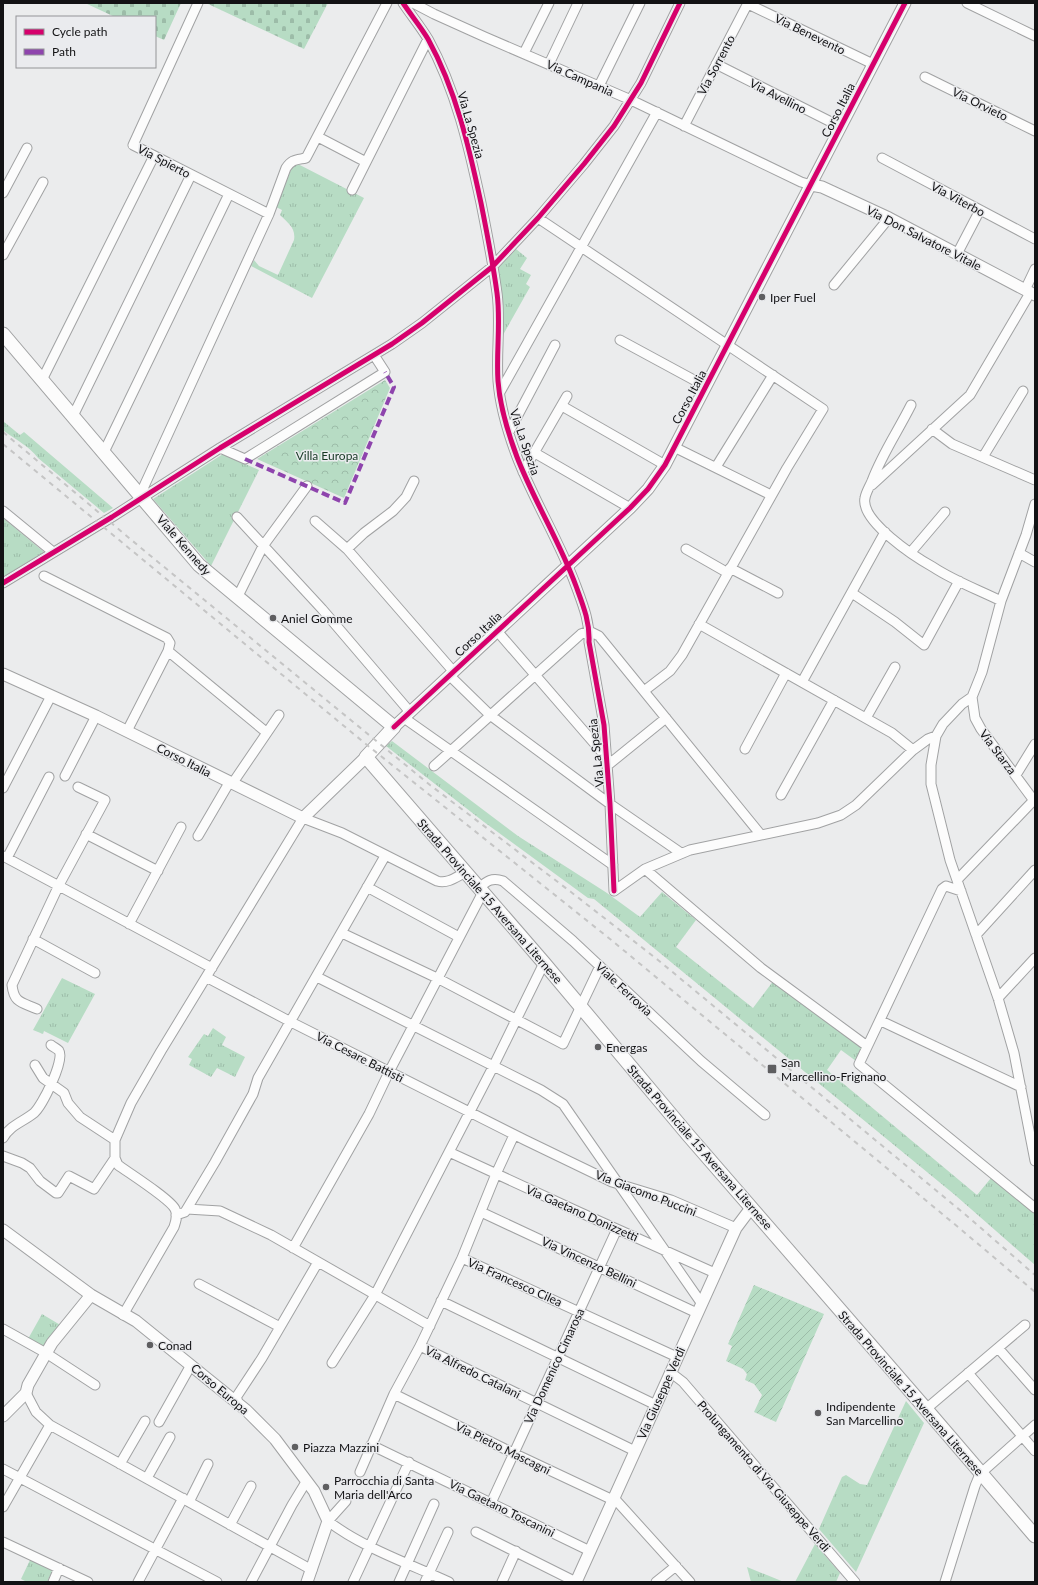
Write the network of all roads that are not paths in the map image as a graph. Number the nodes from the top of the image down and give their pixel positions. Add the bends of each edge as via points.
1 (198, 3) edge
2 (387, 3) edge
3 (403, 3) edge
4 (548, 3) edge
5 (578, 3) edge
6 (640, 3) edge
7 (680, 3) edge
8 (748, 3) edge
9 (905, 3) edge
10 (967, 3) edge
11 (415, 4) edge
12 (413, 18) junction
13 (1035, 36) edge
14 (428, 39) junction
15 (524, 53) junction
16 (549, 64) junction
17 (716, 64) junction
18 (873, 64) junction
19 (925, 78) dead end
20 (599, 86) junction
21 (631, 100) junction
22 (657, 112) junction
23 (684, 126) junction
24 (841, 127) junction
25 (1035, 130) edge
26 (318, 137) junction
27 (27, 148) dead end
28 (154, 156) junction
29 (882, 158) dead end
30 (366, 162) junction
31 (191, 175) junction
32 (43, 182) dead end
33 (811, 185) junction
34 (352, 190) dead end
35 (3, 193) edge
36 (229, 194) junction
37 (980, 210) junction
38 (270, 214) junction
39 (538, 218) junction
40 (889, 218) junction
41 (1035, 239) edge
42 (582, 247) junction
43 (957, 254) junction
44 (3, 256) edge
45 (492, 267) junction
46 (1035, 269) edge
47 (834, 285) dead end
48 (1030, 293) edge
49 (3, 334) edge
50 (620, 340) dead end
51 (727, 344) junction
52 (555, 345) dead end
53 (374, 355) junction
54 (773, 375) junction
55 (42, 380) junction
56 (705, 386) junction
57 (1023, 391) dead end
58 (500, 392) junction
59 (567, 396) dead end
60 (562, 406) junction
61 (911, 406) dead end
62 (72, 416) junction
63 (932, 429) junction
64 (509, 432) junction
65 (674, 447) junction
66 (220, 448) junction
67 (104, 452) junction
68 (535, 453) junction
69 (983, 457) junction
70 (665, 465) junction
71 (716, 466) junction
72 (523, 472) junction
73 (1035, 480) edge
74 (414, 481) dead end
75 (307, 486) dead end
76 (869, 488) junction
77 (771, 494) junction
78 (141, 496) junction
79 (1035, 504) edge
80 (630, 508) junction
81 (3, 512) edge
82 (945, 512) dead end
83 (237, 517) dead end
84 (315, 521) dead end
85 (886, 532) junction
86 (263, 546) junction
87 (347, 549) junction
88 (686, 549) dead end
89 (53, 552) junction
90 (911, 552) junction
91 (1019, 553) junction
92 (1035, 562) edge
93 (568, 564) junction
94 (729, 570) junction
95 (44, 576) dead end
96 (959, 580) junction
97 (3, 583) edge
98 (852, 592) junction
99 (778, 593) dead end
100 (237, 598) junction
101 (1001, 601) junction
102 (699, 624) junction
103 (497, 631) junction
104 (589, 631) junction
105 (168, 651) junction
106 (895, 667) dead end
107 (451, 673) junction
108 (786, 673) junction
109 (3, 674) edge
110 (536, 674) junction
111 (802, 682) junction
112 (644, 690) junction
113 (50, 696) junction
114 (972, 697) junction
115 (834, 700) junction
116 (279, 715) dead end
117 (407, 715) junction
118 (490, 715) junction
119 (96, 716) junction
120 (666, 718) junction
121 (866, 718) junction
122 (394, 727) junction
123 (127, 731) junction
124 (266, 732) junction
125 (936, 736) junction
126 (1035, 744) edge
127 (745, 749) dead end
128 (913, 750) junction
129 (451, 751) junction
130 (366, 757) junction
131 (608, 761) junction
132 (434, 766) dead end
133 (1016, 775) junction
134 (65, 776) dead end
135 (50, 777) dead end
136 (231, 783) junction
137 (78, 787) dead end
138 (3, 788) edge
139 (781, 795) dead end
140 (1034, 801) edge
141 (610, 804) junction
142 (303, 818) junction
143 (181, 827) dead end
144 (86, 834) junction
145 (761, 835) junction
146 (198, 836) dead end
147 (681, 853) junction
148 (385, 856) junction
149 (5, 857) edge
150 (613, 865) junction
151 (645, 869) junction
152 (1035, 870) edge
153 (158, 871) junction
154 (466, 872) junction
155 (958, 880) junction
156 (59, 885) junction
157 (367, 886) junction
158 (481, 890) junction
159 (961, 891) junction
160 (129, 924) junction
161 (342, 933) junction
162 (976, 935) junction
163 (459, 937) junction
164 (33, 939) junction
165 (1035, 958) edge
166 (544, 963) junction
167 (600, 966) junction
168 (212, 968) junction
169 (95, 973) dead end
170 (206, 977) junction
171 (316, 977) junction
172 (437, 978) junction
173 (998, 998) junction
174 (581, 1008) junction
175 (37, 1010) dead end
176 (517, 1020) junction
177 (881, 1021) junction
178 (291, 1022) junction
179 (414, 1025) junction
180 (52, 1045) dead end
181 (867, 1046) junction
182 (35, 1065) dead end
183 (493, 1067) junction
184 (389, 1072) junction
185 (51, 1085) junction
186 (1021, 1087) junction
187 (470, 1112) junction
188 (765, 1115) dead end
189 (514, 1135) junction
190 (3, 1138) edge
191 (115, 1140) junction
192 (449, 1152) junction
193 (3, 1156) edge
194 (115, 1158) junction
195 (1035, 1161) edge
196 (496, 1174) junction
197 (620, 1185) junction
198 (751, 1208) junction
199 (1035, 1208) edge
200 (187, 1209) junction
201 (481, 1212) junction
202 (176, 1215) junction
203 (736, 1228) junction
204 (617, 1229) junction
205 (3, 1230) edge
206 (293, 1248) junction
207 (664, 1250) junction
208 (462, 1258) junction
209 (318, 1262) junction
210 (599, 1266) junction
211 (716, 1273) junction
212 (199, 1284) dead end
213 (91, 1295) junction
214 (375, 1295) junction
215 (441, 1300) junction
216 (699, 1309) junction
217 (579, 1311) junction
218 (123, 1315) junction
219 (1025, 1325) dead end
220 (430, 1326) junction
221 (280, 1327) junction
222 (3, 1329) edge
223 (420, 1346) junction
224 (998, 1348) junction
225 (46, 1353) junction
226 (558, 1357) junction
227 (678, 1357) junction
228 (332, 1363) dead end
229 (191, 1365) junction
230 (670, 1372) junction
231 (968, 1373) junction
232 (95, 1385) dead end
233 (1035, 1390) edge
234 (26, 1393) junction
235 (394, 1394) junction
236 (237, 1403) junction
237 (536, 1403) junction
238 (656, 1405) junction
239 (926, 1409) junction
240 (3, 1416) edge
241 (145, 1420) dead end
242 (159, 1422) dead end
243 (50, 1425) junction
244 (1035, 1425) edge
245 (1022, 1436) junction
246 (170, 1437) dead end
247 (371, 1445) junction
248 (635, 1451) junction
249 (1035, 1451) edge
250 (514, 1453) junction
251 (409, 1462) junction
252 (120, 1464) junction
253 (208, 1464) dead end
254 (3, 1469) edge
255 (360, 1472) dead end
256 (980, 1474) junction
257 (19, 1478) junction
258 (147, 1478) junction
259 (306, 1482) junction
260 (251, 1486) dead end
261 (614, 1499) junction
262 (186, 1500) junction
263 (346, 1501) dead end
264 (491, 1503) junction
265 (434, 1504) dead end
266 (3, 1507) edge
267 (328, 1521) junction
268 (230, 1525) junction
269 (448, 1532) dead end
270 (476, 1532) dead end
271 (1035, 1536) edge
272 (4, 1545) edge
273 (370, 1546) junction
274 (270, 1547) junction
275 (156, 1549) junction
276 (516, 1551) junction
277 (590, 1551) junction
278 (407, 1563) junction
279 (676, 1566) junction
280 (59, 1568) junction
281 (312, 1570) junction
282 (429, 1573) junction
283 (848, 1573) junction
284 (53, 1582) edge
285 (88, 1582) edge
286 (138, 1582) edge
287 (217, 1582) edge
288 (251, 1582) edge
289 (307, 1582) edge
290 (353, 1582) edge
291 (398, 1582) edge
292 (425, 1582) edge
293 (448, 1582) edge
294 (502, 1582) edge
295 (576, 1582) edge
296 (656, 1582) edge
297 (690, 1582) edge
298 (844, 1582) edge
299 (855, 1582) edge
300 (945, 1582) edge

1 - 28 street, Via Spierto via 133,146
2 - 26 street
3 - 12 street, Via La Spezia
4 - 15 street
5 - 16 street
6 - 20 street
7 - 21 street
8 - 17 street, Via Sorrento
8 - 18 street, Via Benevento
9 - 18 street, Corso Italia
10 - 13 street
11 - 12 street
11 - 15 street, Via Campania
12 - 14 street, Via La Spezia
14 - 30 street
14 - 45 street, Via La Spezia via 449,84 461,118
15 - 16 street, Via Campania
16 - 20 street, Via Campania
17 - 23 street, Via Sorrento
17 - 24 street, Via Avellino
18 - 24 street, Corso Italia
19 - 25 street, Via Orvieto
20 - 21 street, Via Campania
21 - 22 street, Via Campania
21 - 39 street via 589,159
22 - 23 street, Via Campania
22 - 42 street
23 - 33 street, Via Campania
24 - 33 street, Corso Italia
26 - 30 street
26 - 38 street via 306,158 295,159 286,168
27 - 35 street
28 - 31 street, Via Spierto
28 - 55 street
29 - 37 street, Via Viterbo
30 - 34 street
31 - 36 street, Via Spierto
31 - 62 street
32 - 44 street
33 - 40 street, Via Don Salvatore Vitale via 822,187
33 - 51 street, Corso Italia
36 - 38 street, Via Spierto
36 - 67 street
37 - 41 street, Via Viterbo
37 - 43 street
38 - 78 street
39 - 42 street
39 - 45 street
40 - 43 street, Via Don Salvatore Vitale
40 - 47 street
42 - 51 street
42 - 58 street
43 - 48 street, Via Don Salvatore Vitale
45 - 53 street via 422,323
45 - 58 street, Via La Spezia via 497,294
46 - 48 street
48 - 63 street via 970,395
49 - 55 main road, Viale Kennedy
50 - 56 street
51 - 54 street
51 - 56 street, Corso Italia
52 - 64 street
53 - 66 street
53 - 66 street via 385,372 245,459
54 - 71 street
54 - 77 street via 823,409
55 - 62 main road, Viale Kennedy
56 - 65 street, Corso Italia
57 - 69 street
58 - 64 street, Via La Spezia
59 - 60 street
60 - 68 street
60 - 70 street
61 - 76 street via 885,449
62 - 67 main road, Viale Kennedy
63 - 69 street via 952,444
63 - 76 street
64 - 72 street, Via La Spezia
65 - 70 street, Corso Italia
65 - 71 street
66 - 78 street
67 - 78 main road, Viale Kennedy
68 - 72 street
68 - 80 street
69 - 73 street
70 - 80 street, Corso Italia
71 - 77 street
72 - 93 street, Via La Spezia
74 - 87 street via 406,497 393,511
75 - 86 street
76 - 85 street via 865,499 866,510 874,522
77 - 94 street
78 - 89 street
78 - 100 main road, Viale Kennedy via 199,565
79 - 91 street
80 - 93 street, Corso Italia
81 - 89 street
82 - 90 street
83 - 86 street
84 - 87 street
85 - 90 street
85 - 98 street
86 - 100 street
86 - 117 street via 322,609
87 - 107 street
88 - 94 street
89 - 97 street
90 - 96 street via 933,568
91 - 92 street
91 - 101 street
93 - 103 street, Corso Italia
93 - 104 street, Via La Spezia via 585,611
94 - 99 street
94 - 102 street
95 - 105 street via 167,638 170,643
96 - 98 street via 924,646
96 - 101 street
98 - 111 street
100 - 122 main road, Viale Kennedy
101 - 114 street via 982,672
102 - 108 street
102 - 112 street via 670,671
103 - 107 street, Corso Italia
103 - 110 street
104 - 110 street via 581,634
104 - 112 street via 599,636
104 - 131 street, Via La Spezia via 588,642 604,725
105 - 123 street
105 - 124 street
106 - 121 street
107 - 117 street, Corso Italia
107 - 118 street
108 - 111 street
108 - 127 street
109 - 113 street, Corso Italia
110 - 118 street
110 - 131 street
111 - 115 street
112 - 120 street
113 - 119 street, Corso Italia
113 - 138 street
114 - 125 street via 943,724
114 - 133 street, Via Starza via 974,718 980,729
115 - 121 street
115 - 139 street
116 - 124 street
117 - 122 street, Corso Italia
117 - 129 street
118 - 129 street
118 - 141 street
119 - 123 street, Corso Italia
119 - 134 street
120 - 131 street
120 - 145 street
121 - 128 street via 892,733
122 - 130 main road, Corso Italia
123 - 136 street, Corso Italia
124 - 136 street
125 - 128 street
125 - 155 street via 930,765 931,784 950,860
126 - 133 street
128 - 145 street via 856,805 841,815 818,823
129 - 132 street
129 - 150 street
130 - 142 street, Corso Italia
130 - 154 main road, Strada Provinciale 15 Aversana Liternese
131 - 141 street, Via La Spezia
133 - 140 street, Via Starza
135 - 149 street
136 - 142 street, Corso Italia
136 - 146 street
137 - 144 street via 105,800
140 - 155 street
141 - 147 street
141 - 150 street, Via La Spezia
142 - 148 street
142 - 168 street
143 - 153 street
144 - 153 street
144 - 156 street
145 - 147 street
147 - 151 street
148 - 154 street via 442,883
148 - 157 street
149 - 156 street
150 - 151 street, Via La Spezia via 614,891
151 - 181 street via 761,968
152 - 162 street
153 - 160 street
154 - 158 main road, Strada Provinciale 15 Aversana Liternese
155 - 159 street
156 - 160 street
156 - 164 street
157 - 161 street
157 - 163 street
158 - 163 street
158 - 166 main road, Strada Provinciale 15 Aversana Liternese
158 - 167 street, Viale Ferrovia via 489,880 503,881
159 - 162 street
159 - 177 street via 946,886 942,889
160 - 168 street
161 - 171 street
161 - 172 street
162 - 173 street
163 - 172 street
164 - 169 street
164 - 175 street via 12,985 13,995 17,1000
165 - 173 street
166 - 174 main road, Strada Provinciale 15 Aversana Liternese
166 - 176 street
167 - 174 street
167 - 188 street, Viale Ferrovia via 701,1061
168 - 170 street
170 - 178 street, Via Cesare Battisti
170 - 191 street via 131,1103
171 - 178 street
171 - 179 street
172 - 176 street
172 - 179 street
173 - 186 street
174 - 176 street via 563,1044
174 - 198 main road, Strada Provinciale 15 Aversana Liternese
176 - 183 street
177 - 181 street
177 - 186 street
178 - 184 street, Via Cesare Battisti
178 - 200 street
179 - 183 street
179 - 184 street
180 - 185 street via 59,1051 60,1056
181 - 199 street via 859,1064 862,1068
182 - 185 street
183 - 187 street
183 - 197 street via 563,1104
184 - 187 street, Via Cesare Battisti
184 - 206 street via 358,1135
185 - 190 street via 34,1113 10,1128
185 - 191 street via 64,1093 68,1103 80,1117
186 - 195 street
187 - 189 street, Via Cesare Battisti
187 - 192 street
189 - 196 street
189 - 197 street, Via Giacomo Puccini
191 - 194 street
192 - 196 street, Via Gaetano Donizzetti
192 - 214 street
193 - 194 street via 30,1168 40,1181 56,1193 69,1176 94,1189
194 - 202 street via 118,1166 159,1194 174,1208
196 - 201 street
196 - 204 street, Via Gaetano Donizzetti
197 - 203 street, Via Giacomo Puccini via 671,1200
197 - 207 street
198 - 203 street, Via Giuseppe Verdi
198 - 239 main road, Strada Provinciale 15 Aversana Liternese
200 - 202 street
200 - 206 street via 220,1211
201 - 208 street
201 - 210 street, Via Vincenzo Bellini
202 - 218 street via 174,1227
203 - 211 street, Via Giuseppe Verdi
204 - 207 street, Via Gaetano Donizzetti
204 - 210 street, Via Domenico Cimarosa
205 - 213 street, Corso Europa
206 - 209 street
207 - 211 street, Via Gaetano Donizzetti
207 - 216 street
208 - 215 street
208 - 217 street, Via Francesco Cilea
209 - 214 street
209 - 221 street
210 - 216 street, Via Vincenzo Bellini
210 - 217 street, Via Domenico Cimarosa
211 - 216 street, Via Giuseppe Verdi
212 - 221 street
213 - 218 street, Corso Europa
213 - 225 street via 62,1328
214 - 220 street
214 - 228 street
215 - 220 street
215 - 226 street
216 - 227 street, Via Giuseppe Verdi
217 - 226 street, Via Domenico Cimarosa
217 - 227 street, Via Francesco Cilea
218 - 229 street, Corso Europa via 136,1321
219 - 224 street
220 - 223 street
221 - 236 street via 237,1396
222 - 225 street
223 - 235 street
223 - 237 street, Via Alfredo Catalani
224 - 231 street
224 - 233 street
225 - 232 street
225 - 234 street
226 - 237 street, Via Domenico Cimarosa
226 - 238 street
227 - 230 street, Via Giuseppe Verdi
229 - 236 street, Corso Europa
229 - 242 street
230 - 238 street, Via Giuseppe Verdi
230 - 283 street, Prolungamento di Via Giuseppe Verdi via 683,1382
231 - 239 street
231 - 245 street
234 - 240 street
234 - 243 street via 36,1412
235 - 247 street
235 - 250 street, Via Pietro Mascagni
236 - 259 street, Corso Europa via 275,1438
237 - 248 street, Via Alfredo Catalani
237 - 250 street, Via Domenico Cimarosa
238 - 248 street, Via Giuseppe Verdi
239 - 256 main road, Strada Provinciale 15 Aversana Liternese
241 - 252 street
243 - 252 street
243 - 257 street
244 - 245 street
245 - 249 street
245 - 256 street
246 - 258 street
247 - 251 street, Via Gaetano Toscanini
247 - 255 street
248 - 261 street, Via Giuseppe Verdi
250 - 261 street, Via Pietro Mascagni
250 - 264 street, Via Domenico Cimarosa
251 - 264 street, Via Gaetano Toscanini
251 - 273 street
252 - 258 street
253 - 262 street
254 - 257 street
256 - 271 main road, Strada Provinciale 15 Aversana Liternese
256 - 300 street
257 - 266 street
257 - 275 street
258 - 262 street
259 - 267 street, Corso Europa via 314,1491
259 - 274 street
260 - 268 street
261 - 277 street, Via Giuseppe Verdi
261 - 279 street
262 - 268 street
262 - 275 street
263 - 267 street
264 - 277 street, Via Gaetano Toscanini
265 - 278 street
267 - 273 street via 338,1530
267 - 281 street
268 - 274 street
269 - 282 street
270 - 276 street
272 - 280 street
273 - 278 street
273 - 290 street
274 - 281 street
274 - 288 street
275 - 286 street
275 - 287 street
276 - 294 street
276 - 295 street
277 - 295 street, Via Giuseppe Verdi
278 - 282 street
278 - 291 street
279 - 296 street
279 - 297 street
280 - 284 street
280 - 285 street
281 - 289 street
282 - 292 street
282 - 293 street
283 - 298 street
283 - 299 street, Prolungamento di Via Giuseppe Verdi

